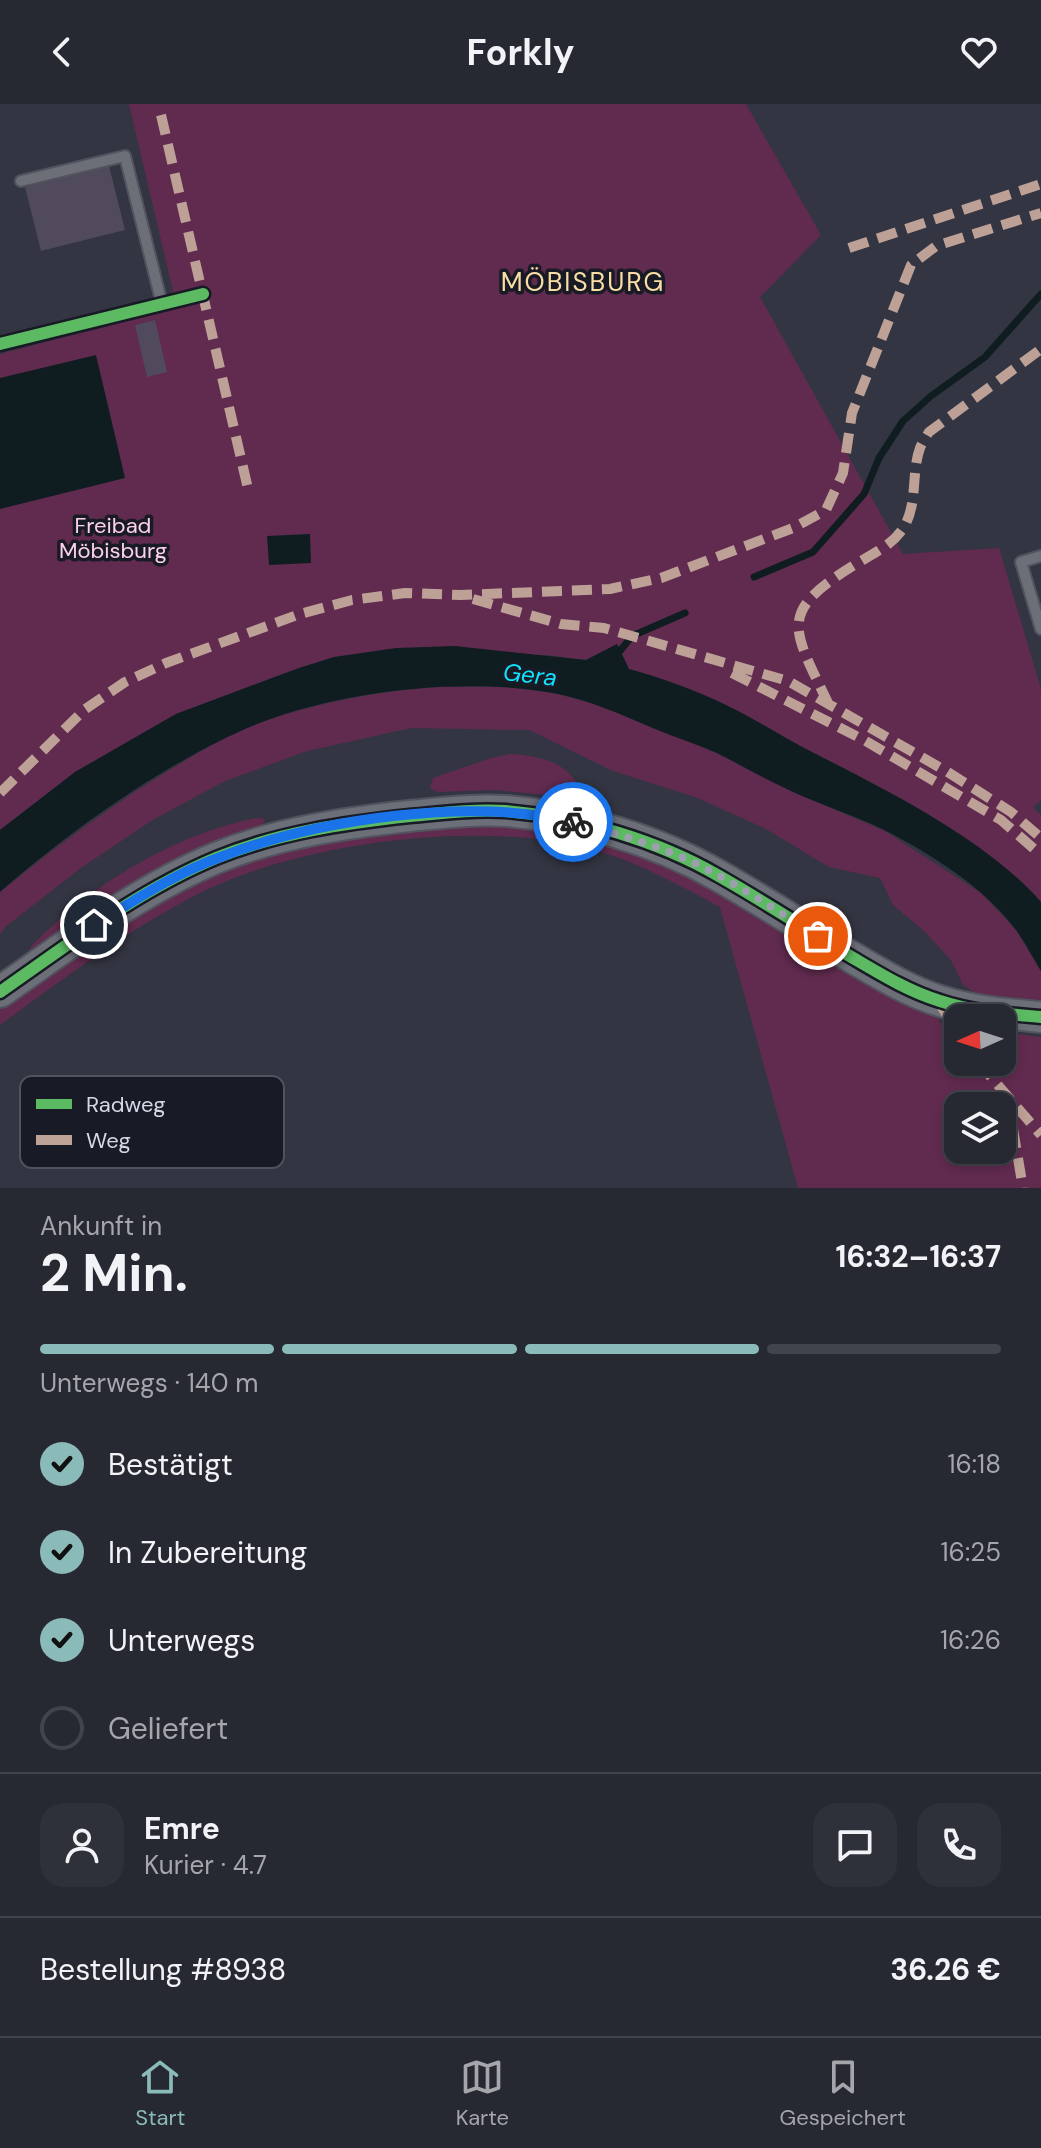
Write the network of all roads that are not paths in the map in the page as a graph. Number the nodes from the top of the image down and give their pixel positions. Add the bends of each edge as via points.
1 (21, 181) dead end
2 (162, 304) dead end
3 (1041, 556) edge
4 (1041, 629) edge
5 (0, 992) edge
6 (1033, 1016) edge

1 - 2 lane via 125,156
3 - 4 lane via 1021,562
5 - 6 street via 94,925 216,858 291,833 371,820 506,811 644,842 717,874 888,979 977,1011

